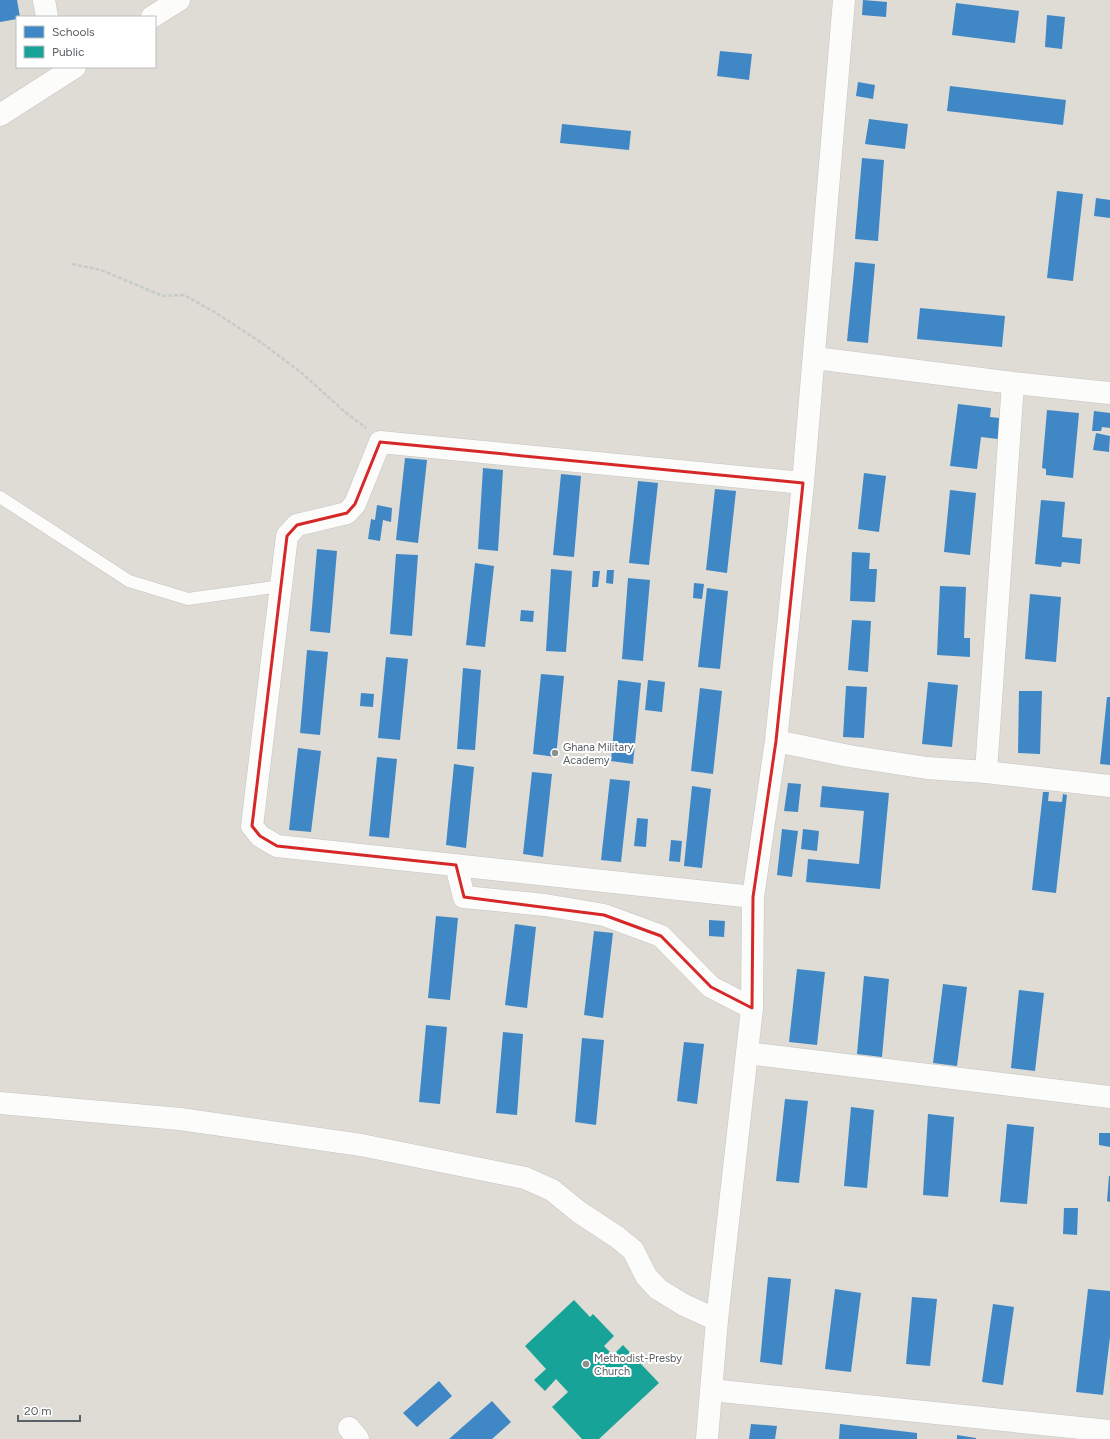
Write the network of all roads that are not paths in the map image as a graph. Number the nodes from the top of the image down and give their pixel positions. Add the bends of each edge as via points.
1 (44, 0) edge
2 (179, 0) edge
3 (844, 0) edge
4 (47, 16) edge
5 (154, 16) edge
6 (63, 71) edge
7 (0, 115) edge
8 (815, 358) junction
9 (1014, 383) junction
10 (1110, 393) edge
11 (803, 483) junction
12 (0, 496) edge
13 (281, 586) junction
14 (776, 741) junction
15 (986, 772) junction
16 (1110, 786) edge
17 (456, 865) junction
18 (753, 897) junction
19 (752, 1008) junction
20 (747, 1053) junction
21 (1110, 1097) edge
22 (0, 1103) edge
23 (717, 1320) junction
24 (711, 1390) junction
25 (1110, 1431) edge
26 (707, 1439) edge

1 - 4 street
2 - 5 street
3 - 8 street
6 - 7 street
8 - 9 street
8 - 11 street
9 - 10 street
9 - 15 street
11 - 13 street via 380,442 355,504 347,513 297,525 287,536
11 - 14 street
12 - 13 lane via 129,581 188,599
13 - 17 street via 252,826 260,836 277,846
14 - 15 street via 919,767
14 - 18 street
15 - 16 street
17 - 18 street
17 - 19 street via 464,897 545,905 604,915 661,936 711,987
18 - 19 street
19 - 20 street
20 - 21 street
20 - 23 street
22 - 23 street via 196,1121 361,1145 525,1178 552,1190 633,1250 646,1276 658,1289 684,1305
23 - 24 street
24 - 25 street
24 - 26 street

